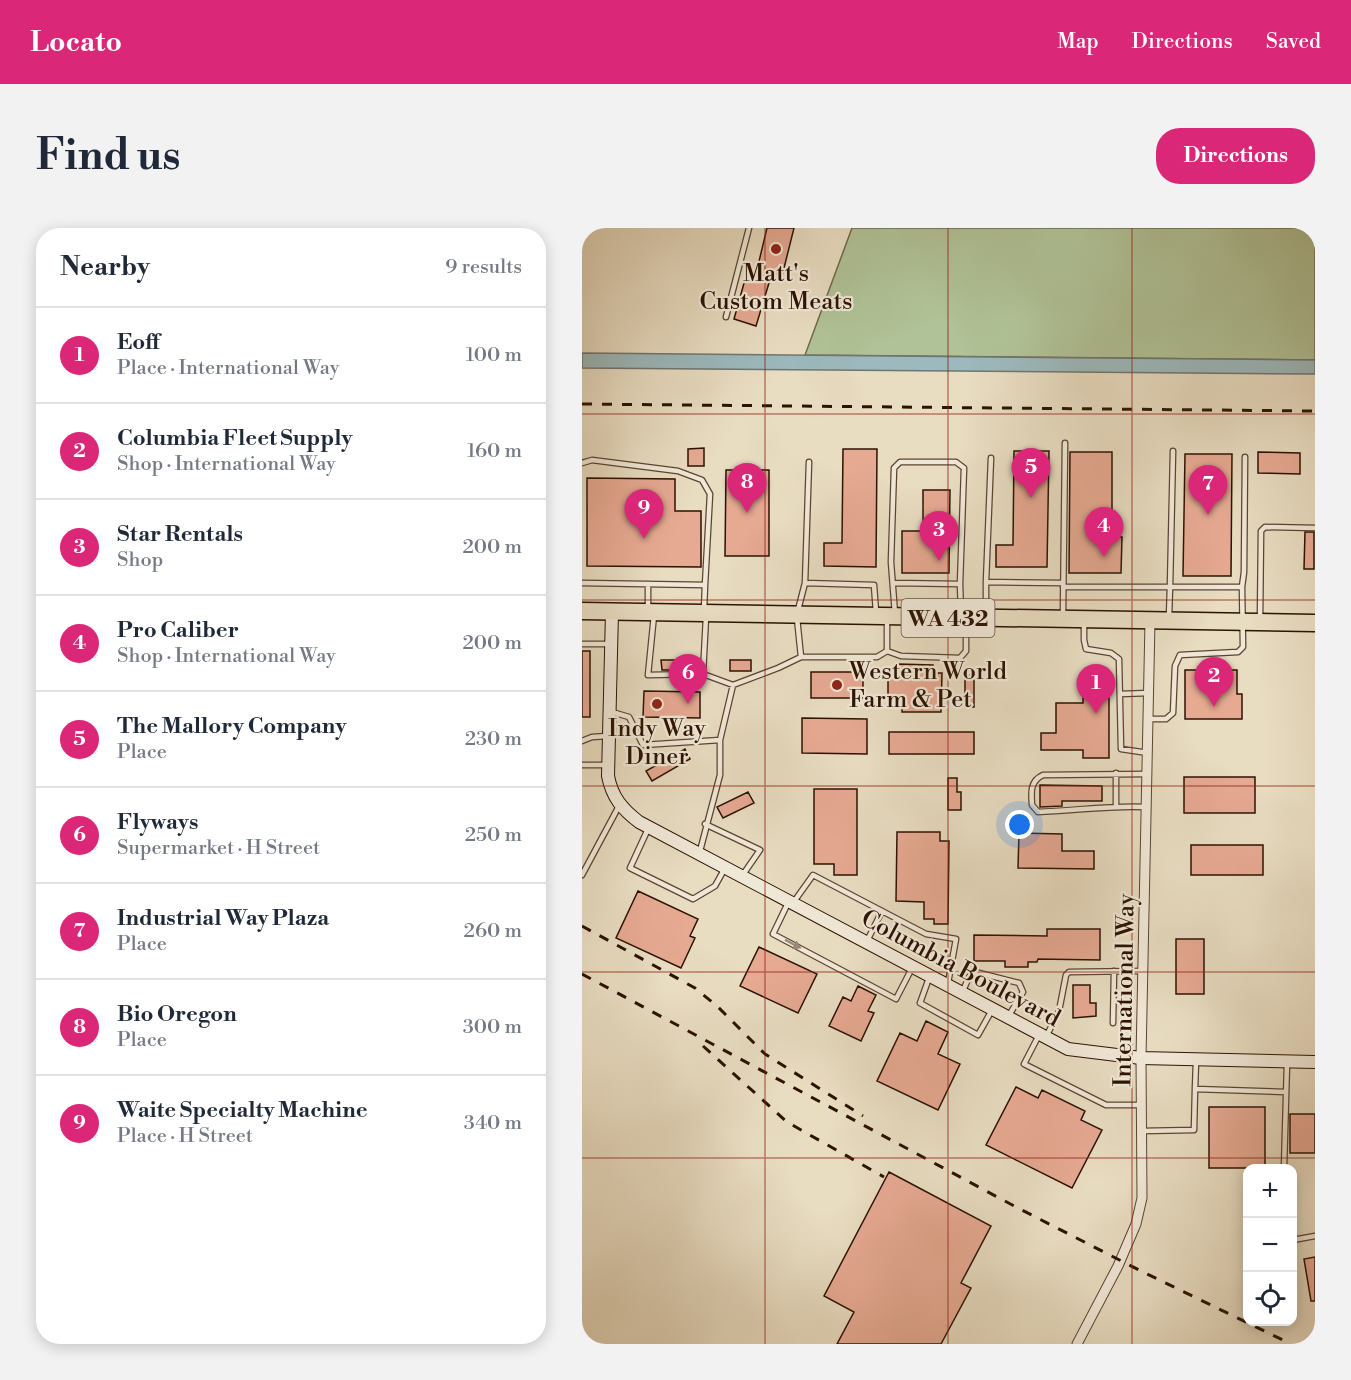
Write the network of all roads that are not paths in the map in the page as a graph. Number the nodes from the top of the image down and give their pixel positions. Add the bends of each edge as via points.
1 (749, 228) edge
2 (726, 317) dead end
3 (1065, 443) dead end
4 (1173, 451) dead end
5 (1245, 457) dead end
6 (991, 458) dead end
7 (808, 462) dead end
8 (582, 463) edge
9 (1315, 528) edge
10 (986, 582) junction
11 (582, 583) edge
12 (805, 583) junction
13 (648, 584) junction
14 (892, 584) junction
15 (960, 584) junction
16 (705, 585) junction
17 (1063, 585) junction
18 (1170, 586) junction
19 (1242, 588) junction
20 (582, 611) edge
21 (612, 612) junction
22 (651, 612) junction
23 (705, 613) junction
24 (797, 615) junction
25 (886, 617) junction
26 (964, 618) junction
27 (986, 618) junction
28 (1063, 620) junction
29 (1084, 620) junction
30 (1150, 621) junction
31 (1169, 622) junction
32 (1243, 622) junction
33 (1260, 623) junction
34 (1315, 623) edge
35 (582, 644) edge
36 (611, 644) junction
37 (887, 651) junction
38 (801, 657) junction
39 (703, 674) junction
40 (733, 685) junction
41 (1149, 693) junction
42 (1120, 694) junction
43 (610, 711) junction
44 (1148, 720) junction
45 (609, 735) junction
46 (720, 740) junction
47 (582, 741) edge
48 (1148, 753) junction
49 (582, 765) edge
50 (608, 765) junction
51 (1116, 773) junction
52 (1147, 774) junction
53 (619, 805) junction
54 (1116, 806) junction
55 (1146, 807) junction
56 (705, 824) junction
57 (649, 827) junction
58 (699, 853) junction
59 (725, 867) junction
60 (582, 875) edge
61 (742, 876) junction
62 (791, 902) junction
63 (882, 911) junction
64 (867, 942) junction
65 (913, 967) junction
66 (1114, 971) junction
67 (1143, 971) junction
68 (929, 975) junction
69 (947, 985) junction
70 (962, 993) junction
71 (993, 1009) junction
72 (1008, 1017) junction
73 (1113, 1023) dead end
74 (1043, 1035) junction
75 (1141, 1058) junction
76 (1196, 1059) junction
77 (1287, 1061) junction
78 (1315, 1062) edge
79 (1195, 1089) junction
80 (1286, 1092) junction
81 (1142, 1105) junction
82 (1142, 1131) junction
83 (1284, 1164) edge
84 (1315, 1236) edge
85 (1297, 1239) edge
86 (1077, 1344) edge

1 - 2 lane
3 - 17 lane
4 - 18 lane
5 - 19 lane
6 - 10 lane
7 - 12 lane
8 - 16 lane via 592,460 678,471 702,480 710,494
9 - 33 lane via 1265,527 1261,531
10 - 17 lane
10 - 27 lane
11 - 13 lane
12 - 24 lane
12 - 25 lane via 874,585
13 - 16 lane
13 - 22 lane
14 - 15 lane
14 - 15 lane via 894,468 906,461 956,462 964,468
14 - 25 lane
15 - 26 lane
16 - 23 lane
17 - 18 lane
17 - 28 lane
18 - 19 lane
18 - 31 lane
19 - 32 lane
20 - 21 highway, WA 432
21 - 22 highway, WA 432
21 - 36 street
22 - 23 highway, WA 432
22 - 39 lane via 648,675
23 - 24 highway, WA 432
23 - 39 lane
24 - 25 highway, WA 432
24 - 38 lane
25 - 26 highway, WA 432
25 - 37 lane
26 - 27 highway, WA 432
26 - 37 lane via 966,651 960,658 901,656
27 - 28 highway, WA 432
28 - 29 highway, WA 432
29 - 30 highway, WA 432
29 - 42 lane via 1086,648 1111,653 1119,659
30 - 31 highway, WA 432
30 - 41 street, International Way
31 - 32 highway, WA 432
32 - 33 highway, WA 432
32 - 44 lane via 1243,647 1238,652 1180,655 1174,666 1173,713 1166,719
33 - 34 highway, WA 432
35 - 36 lane
36 - 43 street
37 - 38 lane via 877,657
38 - 40 lane
39 - 40 lane
40 - 46 lane
41 - 42 lane
41 - 44 street, International Way
42 - 48 lane via 1121,749
43 - 45 street
43 - 46 lane via 629,717 643,745
44 - 48 street, International Way
45 - 47 lane
45 - 50 street
46 - 56 lane via 720,775
48 - 52 street, International Way
49 - 50 lane
50 - 53 street via 610,789
51 - 52 lane
51 - 54 lane
51 - 54 lane via 1043,775 1033,782 1031,793 1032,805 1038,812
52 - 55 street, International Way
53 - 57 street, Columbia Boulevard
53 - 60 lane
54 - 55 lane
55 - 67 street, International Way
56 - 58 lane
56 - 61 lane via 760,850
57 - 58 street, Columbia Boulevard
57 - 59 lane via 630,868 693,899 715,886
58 - 59 street, Columbia Boulevard
59 - 61 street, Columbia Boulevard
61 - 62 street, Columbia Boulevard
62 - 63 lane via 813,875
62 - 64 street, Columbia Boulevard
62 -> 65 lane via 773,934 896,999
63 - 64 lane
63 - 69 lane via 926,934 956,939
64 - 65 street, Columbia Boulevard
65 - 68 street, Columbia Boulevard
66 - 67 lane
66 - 73 lane
66 - 74 lane via 1073,971 1066,975 1059,1011
67 - 75 street, International Way
68 - 69 street, Columbia Boulevard
68 - 71 lane via 920,1003 978,1035
69 - 70 street, Columbia Boulevard
70 - 71 street, Columbia Boulevard
70 - 72 lane via 975,972 1019,983 1023,992
71 - 72 street, Columbia Boulevard
72 - 74 street, Columbia Boulevard
74 - 75 street, Columbia Boulevard via 1068,1049
74 - 81 lane via 1024,1064 1106,1105
75 - 76 street, Columbia Boulevard
75 - 81 street, International Way
76 - 77 street, Columbia Boulevard
76 - 79 lane
77 - 78 street, Columbia Boulevard
77 - 80 lane
79 - 80 lane
79 - 82 lane via 1194,1130
80 - 83 lane
81 - 82 street, International Way
82 - 86 street, International Way via 1142,1198 1136,1224
84 - 85 lane

